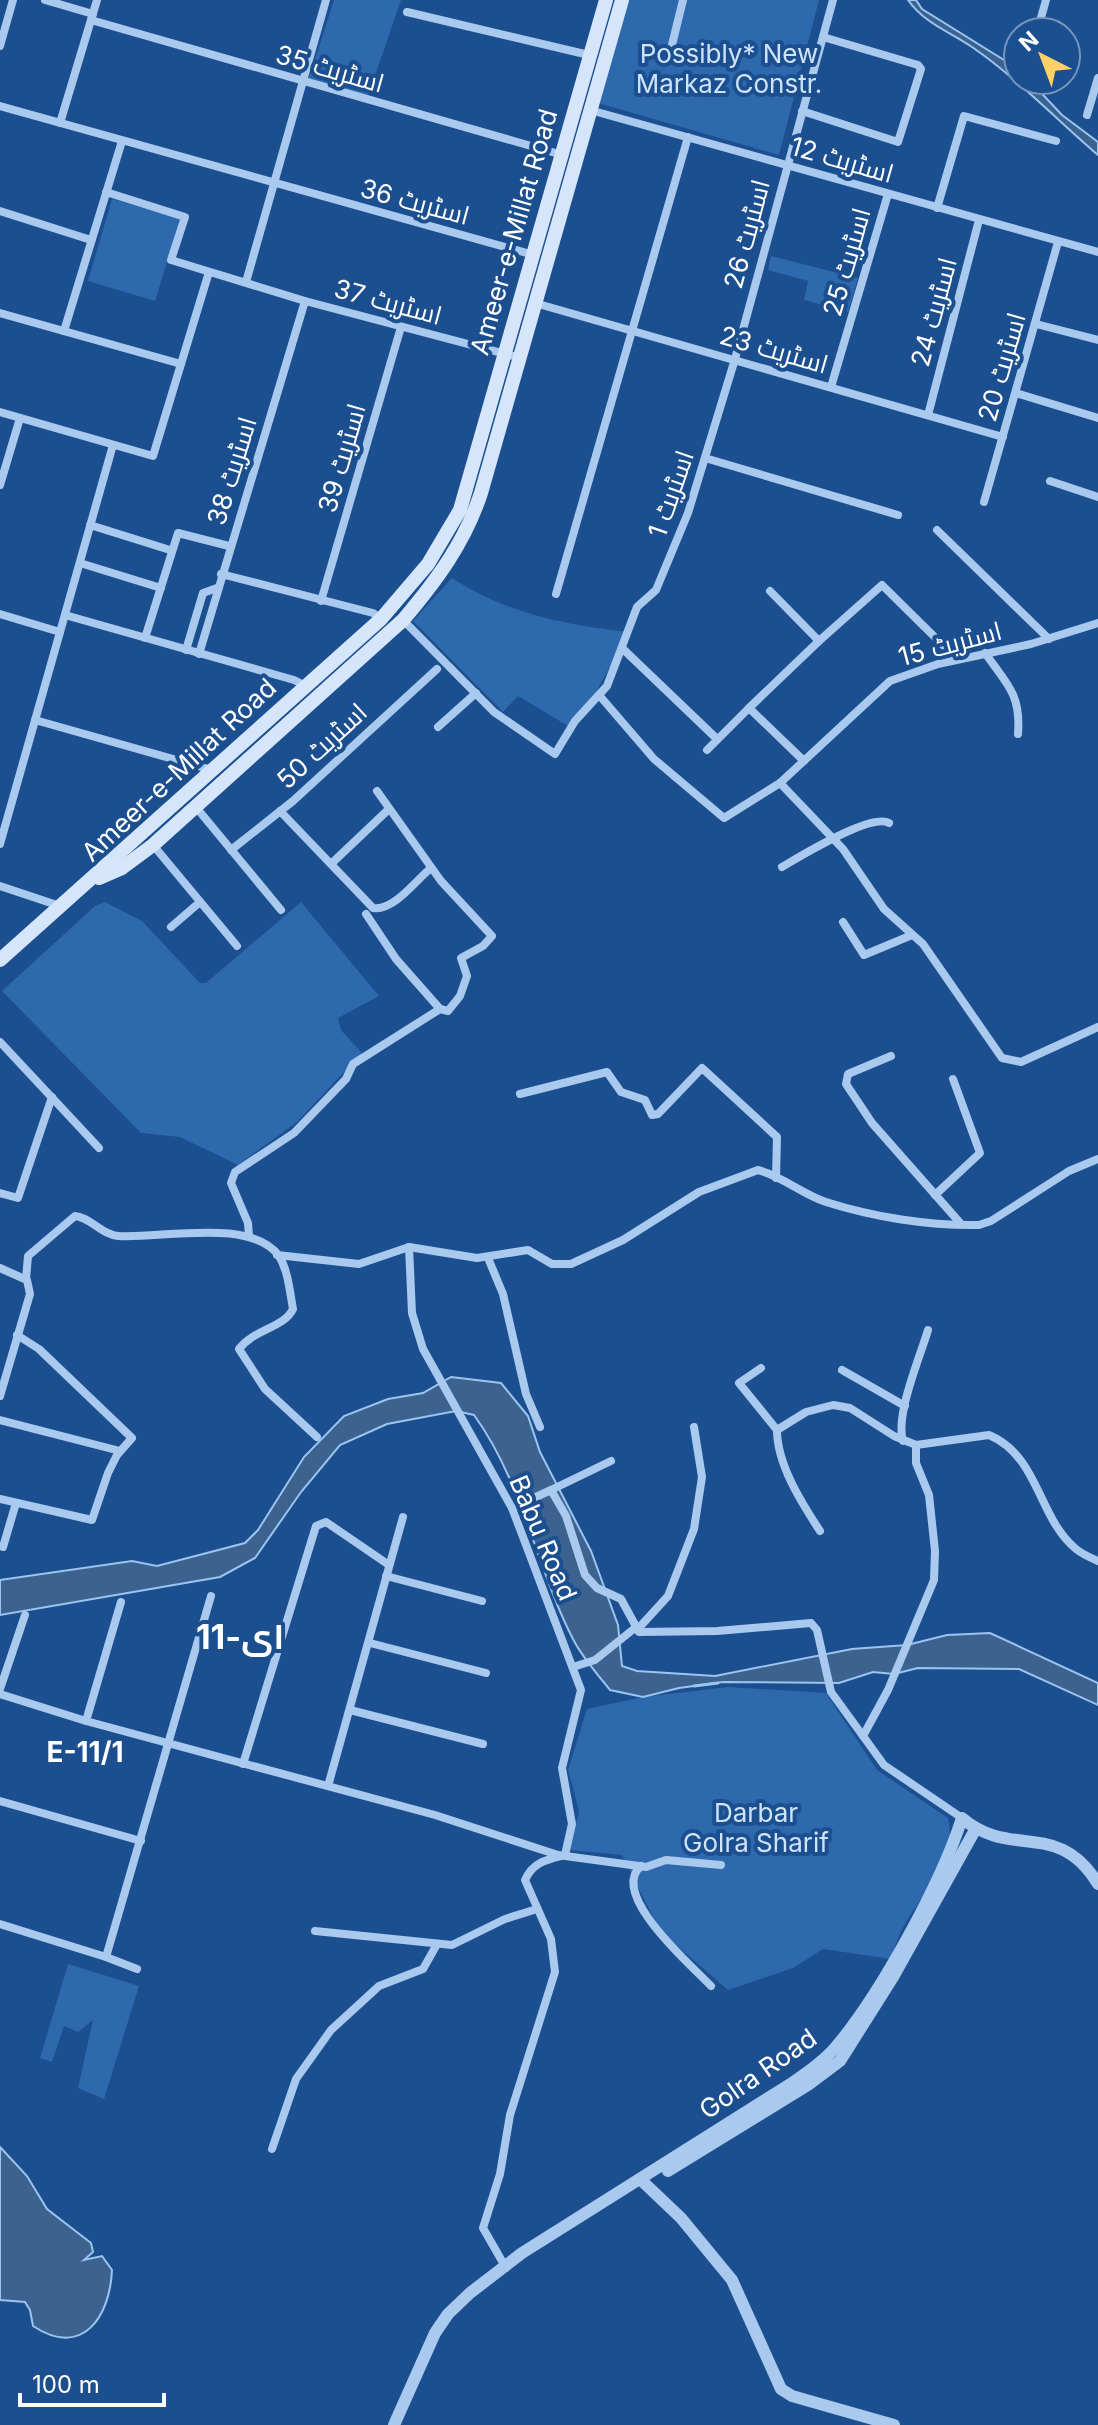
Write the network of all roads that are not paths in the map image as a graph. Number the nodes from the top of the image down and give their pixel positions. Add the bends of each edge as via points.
1 (13, 0) edge
2 (45, 0) edge
3 (97, 0) edge
4 (326, 0) edge
5 (606, 0) edge
6 (622, 0) edge
7 (683, 0) edge
8 (833, 0) edge
9 (407, 12) dead end
10 (92, 17) junction
11 (2, 31) edge
12 (823, 37) junction
13 (0, 46) edge
14 (589, 55) junction
15 (669, 57) dead end
16 (1098, 78) edge
17 (302, 82) junction
18 (575, 105) junction
19 (0, 106) edge
20 (590, 110) junction
21 (802, 111) junction
22 (1087, 115) dead end
23 (60, 123) junction
24 (688, 137) junction
25 (122, 141) junction
26 (1056, 141) dead end
27 (559, 154) junction
28 (787, 165) junction
29 (273, 184) junction
30 (106, 192) junction
31 (888, 194) junction
32 (937, 208) junction
33 (0, 211) edge
34 (979, 220) junction
35 (91, 240) junction
36 (1058, 242) junction
37 (1098, 252) edge
38 (531, 254) junction
39 (547, 259) junction
40 (209, 272) junction
41 (246, 282) junction
42 (305, 301) junction
43 (535, 303) junction
44 (0, 313) edge
45 (1036, 324) junction
46 (401, 327) junction
47 (64, 331) junction
48 (632, 331) junction
49 (1098, 340) edge
50 (504, 354) junction
51 (521, 358) junction
52 (735, 359) junction
53 (181, 364) junction
54 (831, 387) junction
55 (1016, 393) junction
56 (0, 412) edge
57 (928, 415) junction
58 (20, 418) junction
59 (1098, 418) edge
60 (1003, 437) junction
61 (113, 445) junction
62 (705, 458) junction
63 (1050, 481) dead end
64 (0, 485) edge
65 (1098, 497) edge
66 (984, 502) dead end
67 (898, 515) dead end
68 (90, 525) junction
69 (937, 530) dead end
70 (229, 546) junction
71 (170, 550) junction
72 (80, 563) junction
73 (221, 574) junction
74 (161, 588) junction
75 (217, 588) junction
76 (770, 591) dead end
77 (556, 594) dead end
78 (321, 601) junction
79 (0, 614) edge
80 (65, 615) junction
81 (381, 619) junction
82 (403, 620) junction
83 (1098, 623) edge
84 (60, 632) junction
85 (145, 638) junction
86 (1049, 639) junction
87 (819, 641) junction
88 (623, 649) junction
89 (186, 650) junction
90 (985, 653) junction
91 (199, 654) junction
92 (957, 659) junction
93 (437, 669) dead end
94 (306, 686) junction
95 (476, 693) junction
96 (599, 695) junction
97 (317, 699) junction
98 (749, 708) junction
99 (35, 720) junction
100 (438, 727) dead end
101 (1018, 734) dead end
102 (717, 739) junction
103 (707, 750) dead end
104 (804, 761) junction
105 (213, 770) junction
106 (780, 783) junction
107 (377, 791) dead end
108 (194, 805) junction
109 (389, 809) junction
110 (280, 811) junction
111 (889, 823) dead end
112 (833, 839) junction
113 (0, 844) edge
114 (153, 845) junction
115 (231, 850) junction
116 (332, 863) junction
117 (782, 867) dead end
118 (431, 868) junction
119 (91, 881) junction
120 (0, 886) edge
121 (200, 902) junction
122 (63, 907) junction
123 (281, 910) dead end
124 (366, 914) dead end
125 (843, 922) dead end
126 (171, 927) dead end
127 (912, 935) junction
128 (237, 946) dead end
129 (0, 960) edge
130 (440, 1009) junction
131 (1098, 1027) edge
132 (0, 1042) edge
133 (891, 1056) dead end
134 (953, 1079) dead end
135 (520, 1094) dead end
136 (52, 1097) junction
137 (99, 1148) dead end
138 (1098, 1159) edge
139 (776, 1178) junction
140 (0, 1193) edge
141 (935, 1195) junction
142 (962, 1224) junction
143 (249, 1236) junction
144 (409, 1247) junction
145 (277, 1255) junction
146 (488, 1258) junction
147 (0, 1268) edge
148 (26, 1279) junction
149 (928, 1330) dead end
150 (17, 1335) junction
151 (761, 1368) dead end
152 (842, 1370) dead end
153 (0, 1396) edge
154 (905, 1406) junction
155 (0, 1420) edge
156 (540, 1427) dead end
157 (694, 1427) dead end
158 (777, 1430) junction
159 (317, 1437) dead end
160 (903, 1441) junction
161 (916, 1445) junction
162 (120, 1451) junction
163 (611, 1461) dead end
164 (550, 1490) junction
165 (0, 1499) edge
166 (16, 1503) junction
167 (512, 1508) junction
168 (403, 1517) dead end
169 (820, 1531) dead end
170 (3, 1547) dead end
171 (1098, 1561) edge
172 (389, 1565) junction
173 (386, 1576) junction
174 (211, 1596) dead end
175 (482, 1601) dead end
176 (121, 1602) dead end
177 (25, 1615) dead end
178 (636, 1629) junction
179 (370, 1643) junction
180 (573, 1667) junction
181 (486, 1673) dead end
182 (0, 1692) edge
183 (350, 1710) junction
184 (86, 1721) junction
185 (863, 1736) junction
186 (171, 1742) junction
187 (483, 1744) dead end
188 (243, 1764) junction
189 (328, 1786) junction
190 (0, 1801) edge
191 (962, 1818) junction
192 (975, 1830) junction
193 (141, 1841) junction
194 (565, 1855) junction
195 (721, 1865) dead end
196 (641, 1866) junction
197 (1098, 1884) edge
198 (537, 1909) junction
199 (0, 1924) edge
200 (315, 1931) dead end
201 (436, 1946) junction
202 (106, 1957) junction
203 (137, 1969) dead end
204 (711, 1986) dead end
205 (272, 2149) dead end
206 (642, 2182) junction
207 (508, 2266) junction
208 (394, 2425) edge
209 (894, 2425) edge

1 - 11 street
2 - 10 street, اسٹریٹ 35
3 - 10 street
4 - 17 street
5 - 14 main road, Ameer-e-Millat Road
6 - 20 main road, Ameer-e-Millat Road
7 - 15 street
8 - 12 street
9 - 14 street
10 - 17 street, اسٹریٹ 35
10 - 23 street
11 - 13 street
12 - 21 street
12 - 21 street via 921,69 898,142
14 - 18 main road, Ameer-e-Millat Road
16 - 22 street
17 - 27 street, اسٹریٹ 35
17 - 29 street
18 - 20 street, اسٹریٹ 12
18 - 27 main road, Ameer-e-Millat Road
19 - 23 street, اسٹریٹ 36
20 - 24 street, اسٹریٹ 12
20 - 39 main road, Ameer-e-Millat Road
21 - 28 street
23 - 25 street, اسٹریٹ 36
24 - 28 street, اسٹریٹ 12
24 - 48 street
25 - 29 street, اسٹریٹ 36
25 - 30 street
26 - 32 street via 962,118
27 - 38 main road, Ameer-e-Millat Road
28 - 31 street, اسٹریٹ 12
28 - 52 street, اسٹریٹ 26
29 - 38 street, اسٹریٹ 36
29 - 41 street
30 - 35 street
30 - 40 street, اسٹریٹ 37 via 185,217 171,260
31 - 32 street, اسٹریٹ 12
31 - 54 street, اسٹریٹ 25
32 - 34 street, اسٹریٹ 12
33 - 35 street
34 - 36 street, اسٹریٹ 12
34 - 57 street, اسٹریٹ 24
35 - 47 street
36 - 37 street, اسٹریٹ 12
36 - 45 street, اسٹریٹ 20
38 - 39 street, اسٹریٹ 36
38 - 50 main road, Ameer-e-Millat Road
39 - 43 main road, Ameer-e-Millat Road
40 - 41 street, اسٹریٹ 37
40 - 53 street
41 - 42 street, اسٹریٹ 37
42 - 46 street, اسٹریٹ 37
42 - 70 street, اسٹریٹ 38
43 - 48 street, اسٹریٹ 23
43 - 51 main road, Ameer-e-Millat Road
44 - 47 street
45 - 49 street
45 - 55 street, اسٹریٹ 20
46 - 50 street, اسٹریٹ 37
46 - 78 street, اسٹریٹ 39
47 - 53 street
48 - 52 street, اسٹریٹ 23
48 - 77 street
50 - 51 street, اسٹریٹ 37
50 - 81 main road, Ameer-e-Millat Road via 460,510 428,564
51 - 82 main road, Ameer-e-Millat Road via 472,521 445,568
52 - 54 street, اسٹریٹ 23
52 - 62 street, اسٹریٹ 1
53 - 61 street via 153,456
54 - 57 street, اسٹریٹ 23
55 - 59 street
55 - 60 street, اسٹریٹ 20
56 - 58 street
57 - 60 street, اسٹریٹ 23
58 - 61 street
58 - 64 street
60 - 66 street, اسٹریٹ 20
61 - 68 street
62 - 67 street
62 - 88 street, اسٹریٹ 1 via 656,590 637,607
63 - 65 street
68 - 71 street
68 - 72 street
69 - 86 street
70 - 71 street via 183,532 174,537
70 - 73 street, اسٹریٹ 38
71 - 74 street
72 - 74 street
72 - 80 street
73 - 75 street, اسٹریٹ 38
73 - 78 street
74 - 85 street
75 - 89 street via 203,593
75 - 91 street, اسٹریٹ 38
76 - 87 street
78 - 81 street
79 - 84 street
80 - 84 street
80 - 85 street
81 - 94 main road, Ameer-e-Millat Road
82 - 95 street
82 - 97 main road, Ameer-e-Millat Road
83 - 86 street, اسٹریٹ 15
84 - 99 street
85 - 89 street
86 - 90 street, اسٹریٹ 15
87 - 92 street via 882,585
87 - 98 street
88 - 96 street, اسٹریٹ 1
88 - 102 street
89 - 91 street
90 - 92 street, اسٹریٹ 15
90 - 101 street via 1021,711
91 - 94 street
92 - 104 street, اسٹریٹ 15 via 890,681
93 - 110 street, اسٹریٹ 50
94 - 97 main road
94 - 105 main road, Ameer-e-Millat Road
95 - 96 street, اسٹریٹ 1 via 494,712 555,754
95 - 100 street
96 - 106 street, اسٹریٹ 15 via 654,759 724,818
97 - 108 main road, Ameer-e-Millat Road
98 - 102 street
98 - 104 street
99 - 105 street
99 - 113 street
102 - 103 street
104 - 106 street, اسٹریٹ 15
105 - 119 main road, Ameer-e-Millat Road
106 - 112 street
107 - 109 street
108 - 114 main road, Ameer-e-Millat Road
108 - 115 street
109 - 116 street
109 - 118 street
110 - 115 street, اسٹریٹ 50
110 - 116 street
111 - 112 street via 878,821
112 - 117 street
112 - 127 street via 884,909
114 - 119 main road, Ameer-e-Millat Road via 122,868
114 - 121 street
115 - 123 street
116 - 118 street via 378,909
118 - 130 street via 493,935 461,958 467,976 463,990 448,1011
119 - 122 main road
120 - 122 street
121 - 126 street
121 - 128 street
122 - 129 main road
124 - 130 street
125 - 127 street via 864,955
127 - 131 street via 1002,1058 1021,1062
130 - 143 street via 353,1064 346,1079 294,1133 235,1172 231,1183
132 - 136 street
133 - 141 street via 848,1074 846,1084 872,1123
134 - 141 street via 980,1153
135 - 139 street via 607,1072 621,1092 645,1100 652,1115 702,1068 777,1137
136 - 137 street
136 - 140 street via 18,1198
138 - 142 street via 1069,1171 991,1221
139 - 142 street via 853,1209
139 - 146 street via 758,1170 723,1181 606,1250 571,1264 552,1264 528,1250
141 - 142 street
143 - 145 street
143 - 148 street via 118,1236 75,1216 28,1256
144 - 145 street via 359,1264
144 - 146 street
144 - 167 street, Babu Road via 412,1313 423,1349
145 - 159 street via 289,1285 292,1313 250,1336 239,1349 265,1389
146 - 156 street
147 - 148 street
148 - 150 street via 30,1294
149 - 154 street
150 - 153 street
150 - 162 street via 122,1425 132,1438
151 - 158 street via 739,1383
152 - 154 street
154 - 160 street
155 - 162 street
157 - 178 street via 702,1477 694,1529 665,1602
158 - 160 street via 806,1412 840,1405
158 - 169 street via 784,1465
160 - 161 street
161 - 171 street via 989,1435 1000,1440 1032,1475 1058,1528 1076,1549
161 - 185 street via 916,1463 928,1491 936,1562 928,1600
162 - 166 street via 92,1520
163 - 164 street
164 - 167 street
164 - 178 street via 566,1516 585,1575 597,1588 621,1599
165 - 166 street
166 - 170 street
167 - 180 street, Babu Road
168 - 172 street
172 - 173 street
172 - 188 street via 326,1522 316,1526
173 - 175 street
173 - 179 street
174 - 186 street
176 - 184 street
177 - 182 street
178 - 180 street via 595,1660
178 - 185 street via 717,1631 809,1621 817,1630 831,1692
179 - 181 street
179 - 183 street
180 - 194 street, Babu Road via 581,1690 562,1768 572,1824
182 - 184 street
183 - 187 street
183 - 189 street
184 - 186 street
185 - 191 street via 884,1765
186 - 188 street
186 - 193 street
188 - 189 street
189 - 194 street
190 - 193 street
191 - 192 street
191 - 206 street, Golra Road via 950,1856 888,1968 833,2051
192 - 197 street via 1068,1850
192 - 206 street, Golra Road via 840,2061
193 - 202 street
194 - 196 street
194 - 198 street via 530,1869 525,1880
195 - 196 street via 666,1860
196 - 204 street via 632,1885 643,1908 667,1943
198 - 201 street via 452,1945
198 - 207 street via 551,1939 555,1972 510,2115 483,2228
199 - 202 street
200 - 201 street via 430,1940
201 - 205 street via 423,1969 379,1986 331,2030 296,2079
202 - 203 street
206 - 207 street, Golra Road via 522,2262
206 - 209 street via 681,2218 732,2280 781,2389
207 - 208 street, Golra Road via 448,2314

